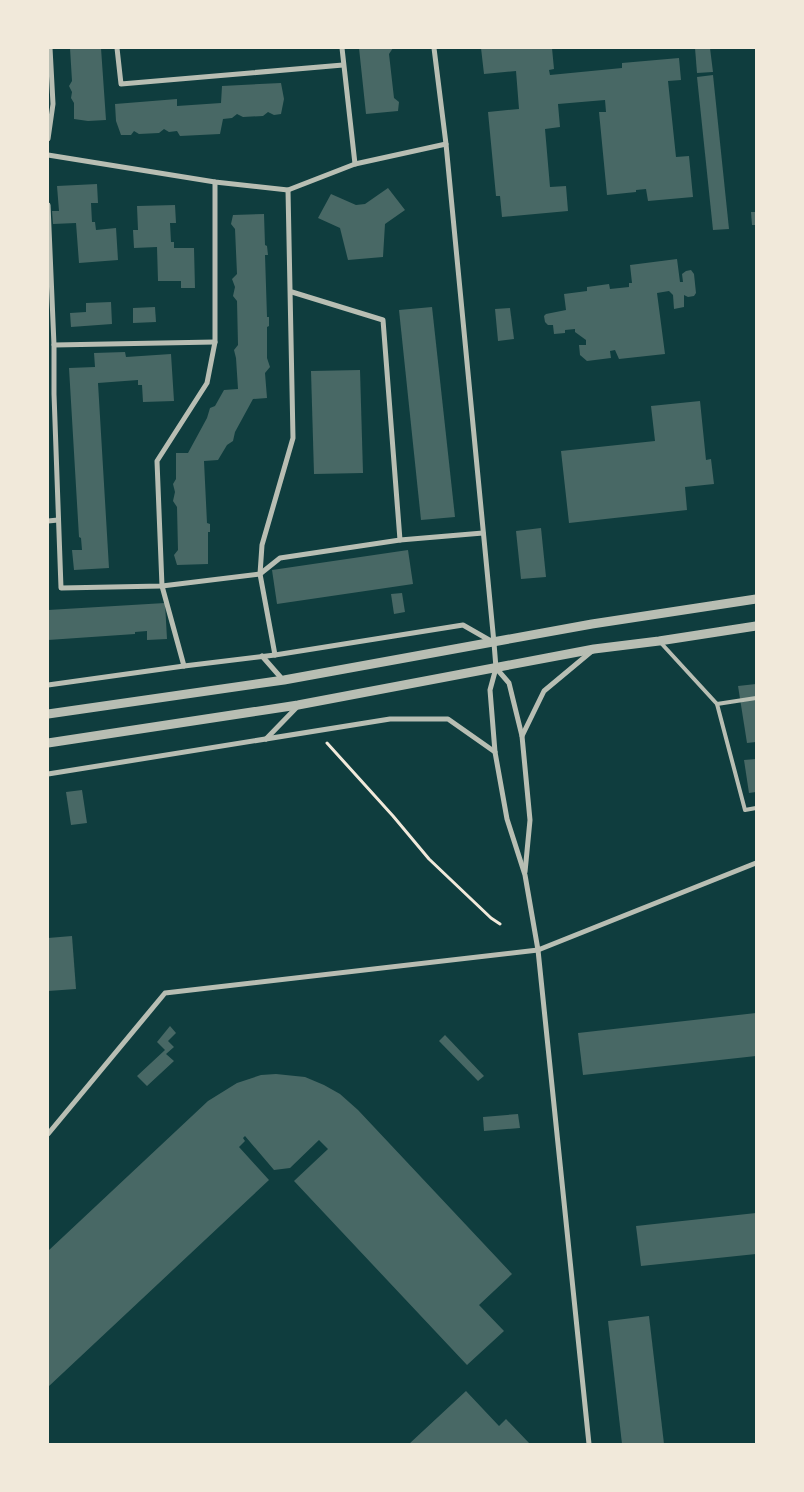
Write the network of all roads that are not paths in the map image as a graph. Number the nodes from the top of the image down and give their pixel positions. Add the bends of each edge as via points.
1 (50, 48) edge
2 (117, 48) edge
3 (342, 48) edge
4 (434, 48) edge
5 (343, 65) junction
6 (48, 139) edge
7 (446, 144) junction
8 (48, 155) edge
9 (355, 164) junction
10 (215, 182) junction
11 (288, 190) junction
12 (48, 204) edge
13 (292, 292) junction
14 (215, 342) junction
15 (54, 346) junction
16 (48, 394) edge
17 (54, 394) junction
18 (58, 520) junction
19 (48, 521) edge
20 (483, 533) junction
21 (400, 540) junction
22 (260, 574) junction
23 (162, 586) junction
24 (756, 599) edge
25 (756, 626) edge
26 (659, 641) junction
27 (494, 643) junction
28 (594, 649) junction
29 (275, 655) junction
30 (262, 656) junction
31 (184, 666) junction
32 (496, 668) junction
33 (284, 680) junction
34 (48, 685) edge
35 (756, 698) edge
36 (717, 704) junction
37 (298, 705) junction
38 (48, 714) edge
39 (522, 736) junction
40 (266, 739) junction
41 (48, 743) edge
42 (495, 752) junction
43 (48, 774) edge
44 (756, 808) edge
45 (756, 863) edge
46 (525, 875) junction
47 (538, 950) junction
48 (48, 1134) edge
49 (589, 1444) edge

1 - 6 street via 53,104
2 - 5 street via 121,84
3 - 5 street
4 - 7 street
5 - 9 street
7 - 9 street
7 - 20 street
8 - 10 street
9 - 11 street
10 - 11 street
10 - 14 street
11 - 13 street
12 - 15 street
13 - 21 street via 383,320
13 - 22 street via 294,438 262,545
14 - 15 street
14 - 23 street via 207,383 157,461
15 - 17 street
16 - 17 street
17 - 18 street
18 - 19 street
18 - 23 street via 61,588
20 - 21 street
20 - 27 street
21 - 22 street via 280,558
22 - 23 street
22 - 29 street
23 - 31 street
24 - 27 street via 592,624
25 - 26 street
26 - 28 street
26 - 36 lane
27 - 29 street via 462,625
27 - 32 street
27 - 33 street
28 - 32 street
28 - 39 street via 544,691
29 - 30 street
30 - 31 street
30 - 33 street
31 - 34 street
32 - 37 street
32 - 39 street via 509,683
32 - 42 street via 490,690
33 - 38 street
35 - 36 lane
36 - 44 lane via 745,810
37 - 40 street
37 - 41 street
39 - 46 street via 530,820
40 - 42 street via 390,719 448,719
40 - 43 street
42 - 46 street via 508,819
45 - 47 street
46 - 47 street
47 - 48 street via 165,993
47 - 49 street

